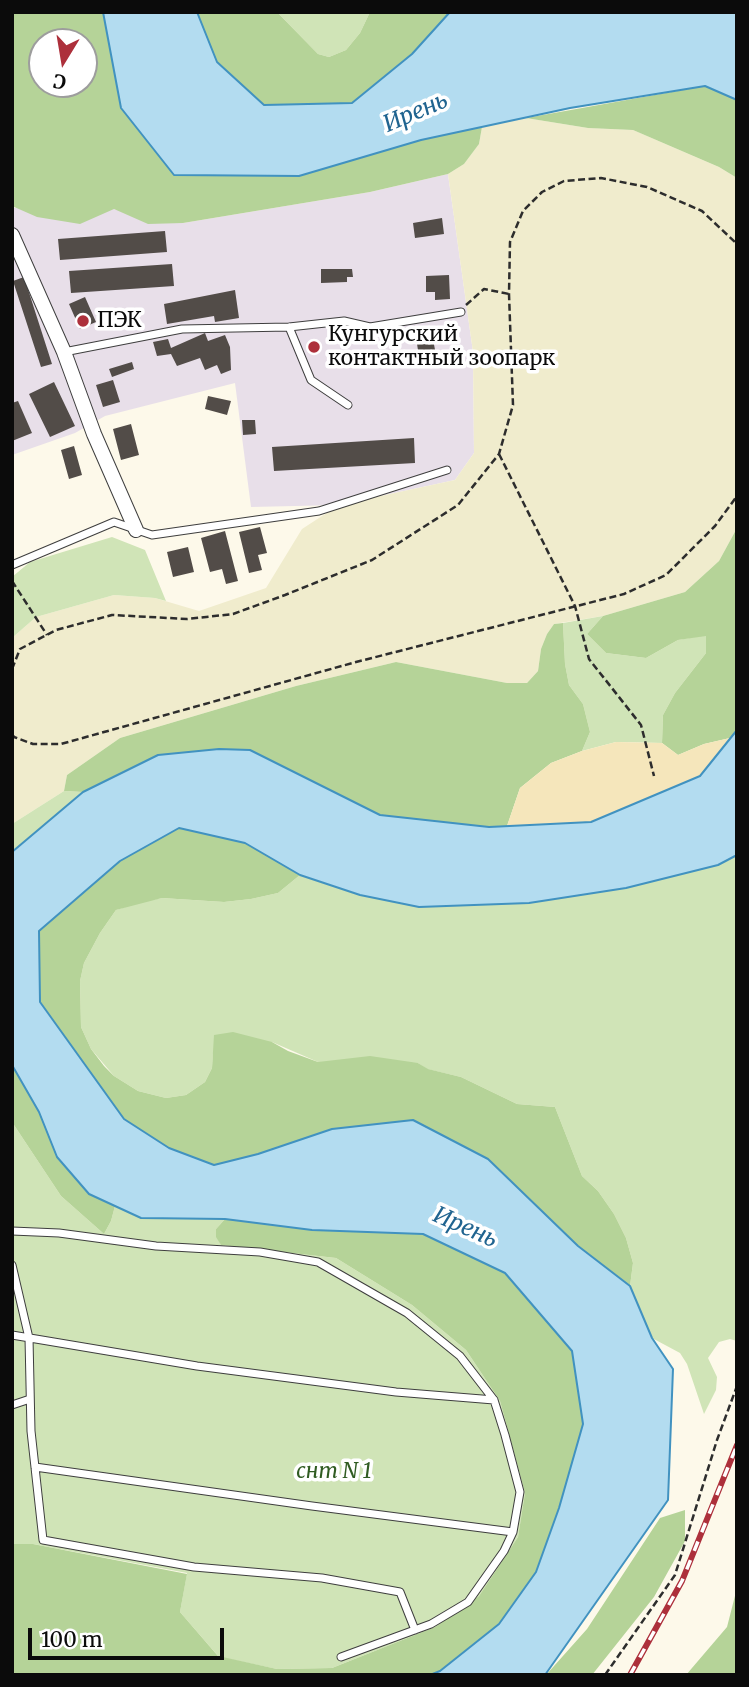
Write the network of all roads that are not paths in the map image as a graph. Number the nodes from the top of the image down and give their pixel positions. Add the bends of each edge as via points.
1 (12, 235) edge
2 (461, 312) road end
3 (289, 327) junction
4 (64, 352) junction
5 (348, 405) dead end
6 (447, 470) dead end
7 (136, 530) junction
8 (12, 565) edge
9 (12, 1231) edge
10 (12, 1265) edge
11 (12, 1335) edge
12 (29, 1338) junction
13 (30, 1399) junction
14 (494, 1400) junction
15 (12, 1405) edge
16 (35, 1467) junction
17 (513, 1532) junction
18 (415, 1630) junction
19 (341, 1657) dead end

1 - 4 street
2 - 3 lane via 370,327 344,321
3 - 4 lane via 182,329
3 - 5 lane via 311,380
4 - 7 street
6 - 7 lane via 319,511 152,536
7 - 8 lane via 114,522
9 - 14 lane via 260,1252 318,1262 407,1313 460,1356
10 - 12 lane
11 - 12 lane
12 - 13 lane
12 - 14 lane via 197,1366
13 - 15 lane
13 - 16 lane
14 - 17 lane via 520,1492
16 - 17 lane
16 - 18 lane via 43,1540 194,1567 321,1578 400,1592
17 - 18 lane via 468,1602
18 - 19 lane

